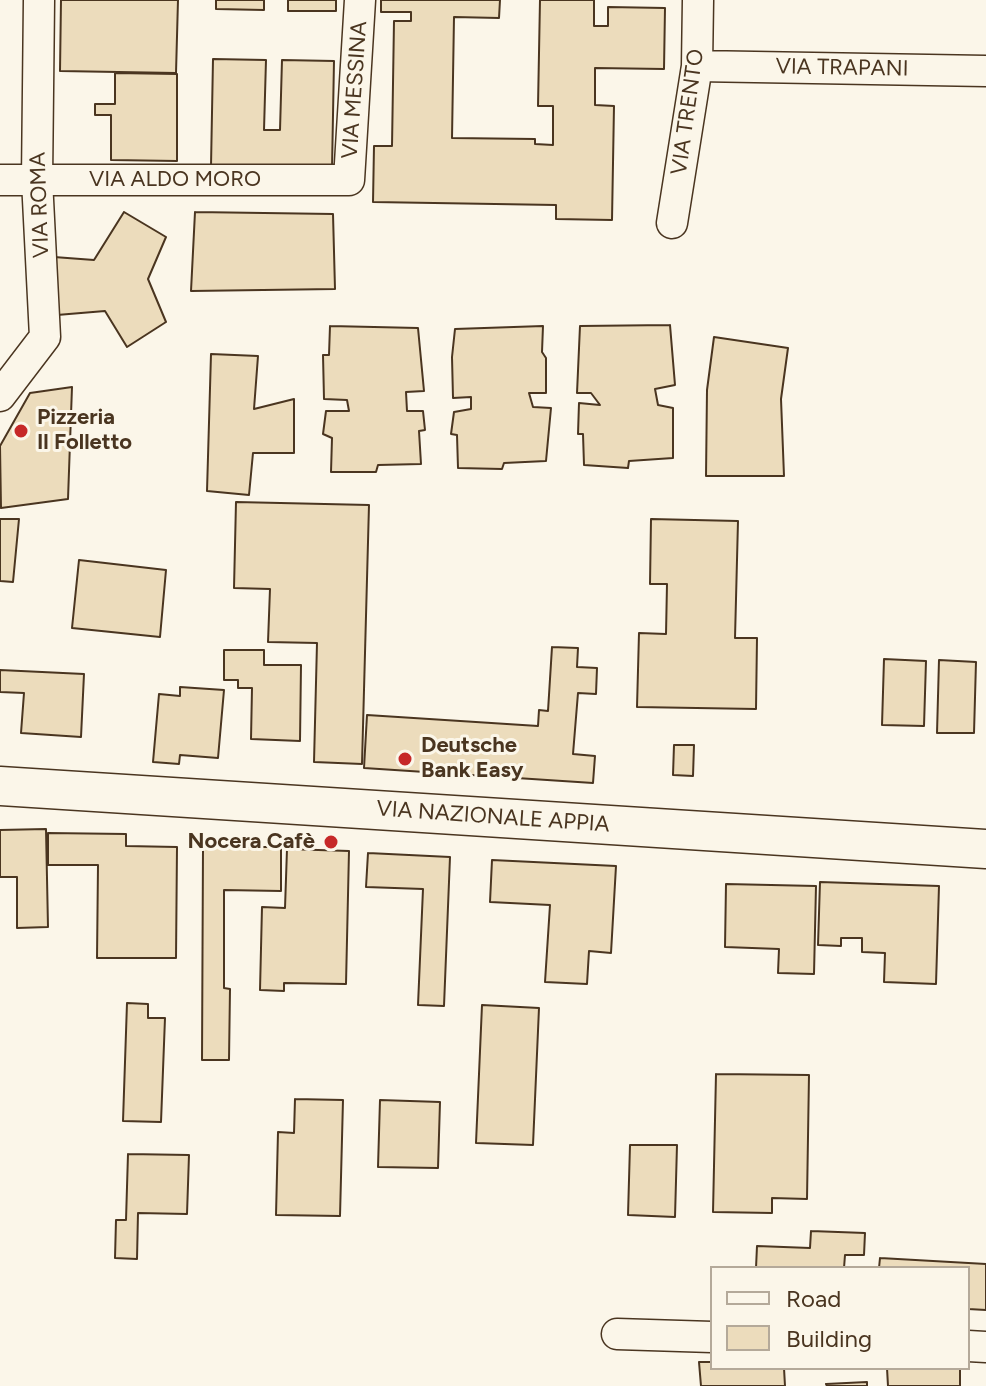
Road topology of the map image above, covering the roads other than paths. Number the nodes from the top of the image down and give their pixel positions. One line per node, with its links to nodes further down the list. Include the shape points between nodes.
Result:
1 (39, 0): 7 (street, VIA ROMA)
2 (360, 0): 8 (street, VIA MESSINA)
3 (698, 0): 4 (street, VIA TRENTO)
4 (697, 66): 5 (street, VIA TRAPANI); 9 (street, VIA TRENTO)
5 (986, 71)
6 (0, 180): 7 (street, VIA ALDO MORO)
7 (37, 180): 8 (street, VIA ALDO MORO); 10 (street, VIA ROMA, via 45,337)
8 (349, 180)
9 (672, 223)
10 (0, 396)
11 (0, 786): 12 (main road, VIA NAZIONALE APPIA)
12 (986, 849)
13 (617, 1334): 14 (street)
14 (710, 1337)

